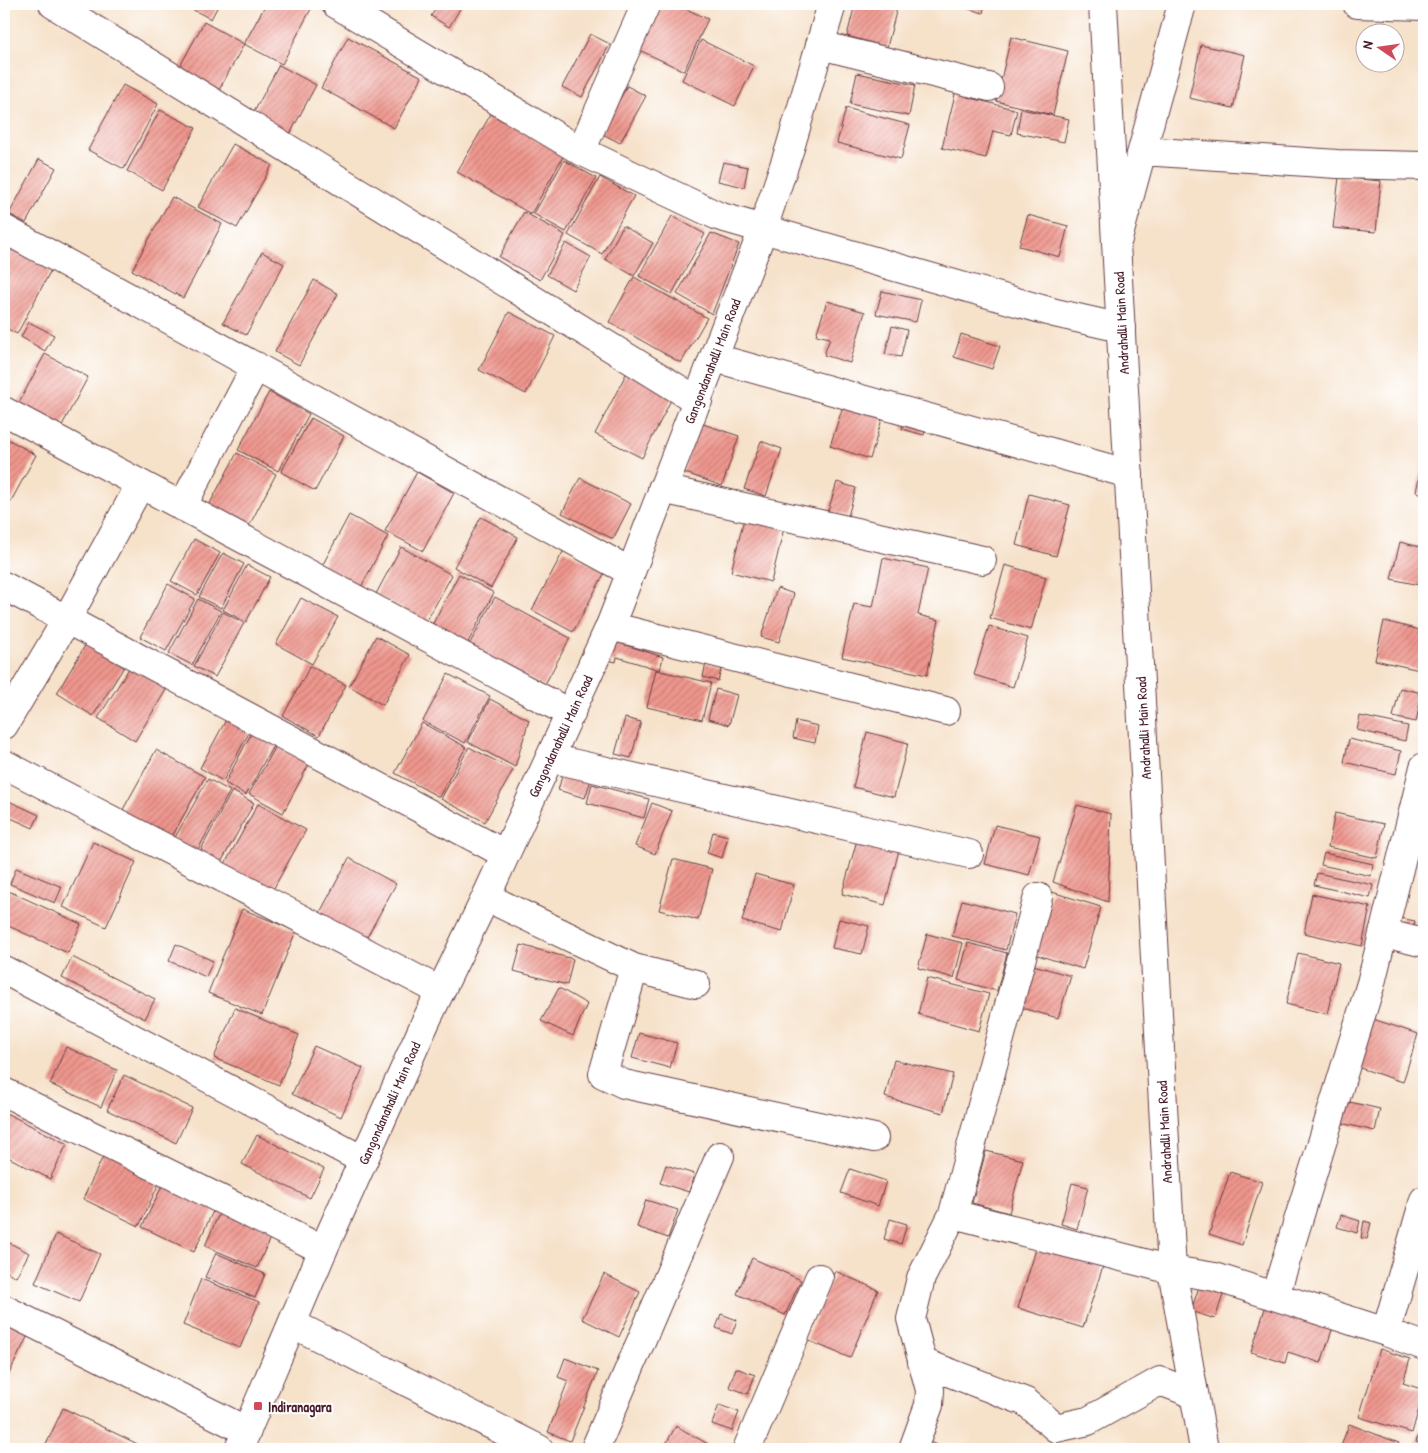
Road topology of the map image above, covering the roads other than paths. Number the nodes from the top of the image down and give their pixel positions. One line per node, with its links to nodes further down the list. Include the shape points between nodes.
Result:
1 (53, 4): 20 (street)
2 (336, 4): 11 (street)
3 (646, 4): 11 (street)
4 (832, 4): 9 (street, Gangondanahalli Main Road)
5 (1103, 4): 16 (street, Andrahalli Main Road)
6 (1182, 4): 12 (street)
7 (1357, 4): 8 (street)
8 (1424, 6)
9 (820, 45): 10 (street); 15 (street, Gangondanahalli Main Road)
10 (989, 87)
11 (581, 151): 15 (street, via 718,216)
12 (1142, 151): 13 (street, via 1337,164); 16 (street)
13 (1424, 166)
14 (4, 229): 19 (street)
15 (762, 229): 17 (street, via 1055,313); 18 (street, Gangondanahalli Main Road)
16 (1116, 245): 17 (street, Andrahalli Main Road)
17 (1121, 328): 22 (street, Andrahalli Main Road)
18 (715, 358): 20 (street, Gangondanahalli Main Road); 22 (street)
19 (256, 366): 25 (street); 27 (street)
20 (698, 401): 24 (street, Gangondanahalli Main Road)
21 (4, 411): 23 (street)
22 (1129, 474): 54 (street, Andrahalli Main Road)
23 (140, 485): 25 (street); 29 (street)
24 (662, 489): 26 (street); 27 (street, Gangondanahalli Main Road)
25 (182, 508): 32 (street)
26 (982, 560)
27 (630, 572): 30 (street, Gangondanahalli Main Road)
28 (4, 586): 29 (street)
29 (67, 619): 33 (street); 37 (street)
30 (610, 626): 31 (street); 32 (street, Gangondanahalli Main Road)
31 (946, 711)
32 (571, 714): 34 (street, Gangondanahalli Main Road)
33 (4, 724)
34 (550, 758): 37 (street, Gangondanahalli Main Road); 38 (street)
35 (4, 764): 46 (street)
36 (1424, 768): 41 (street)
37 (505, 854): 40 (street, Gangondanahalli Main Road)
38 (969, 854)
39 (1038, 897): 52 (street)
40 (486, 898): 43 (street); 46 (street, Gangondanahalli Main Road)
41 (1383, 933): 42 (street); 56 (street)
42 (1424, 943)
43 (634, 968): 45 (street); 48 (street, via 603,1074 624,1084)
44 (4, 970): 50 (street)
45 (696, 984)
46 (440, 991): 50 (street, Gangondanahalli Main Road)
47 (4, 1092): 53 (street)
48 (874, 1138)
49 (720, 1156): 67 (street)
50 (363, 1160): 53 (street, Gangondanahalli Main Road)
51 (1424, 1200): 59 (street)
52 (953, 1214): 54 (street); 61 (street, via 921,1278 911,1319)
53 (323, 1250): 58 (street, Gangondanahalli Main Road)
54 (1172, 1270): 56 (street, via 1214,1277); 62 (street, Andrahalli Main Road)
55 (819, 1278): 68 (street)
56 (1275, 1296): 59 (street)
57 (4, 1309): 64 (street)
58 (293, 1324): 64 (street, Gangondanahalli Main Road); 66 (street)
59 (1386, 1332): 60 (street)
60 (1424, 1346)
61 (922, 1362): 63 (street, via 1026,1402); 69 (street, via 930,1390)
62 (1194, 1394): 63 (street, via 1160,1381); 65 (street, Andrahalli Main Road)
63 (1059, 1439)
64 (243, 1440)
65 (1206, 1448)
66 (539, 1449)
67 (595, 1449)
68 (747, 1449)
69 (913, 1449)

